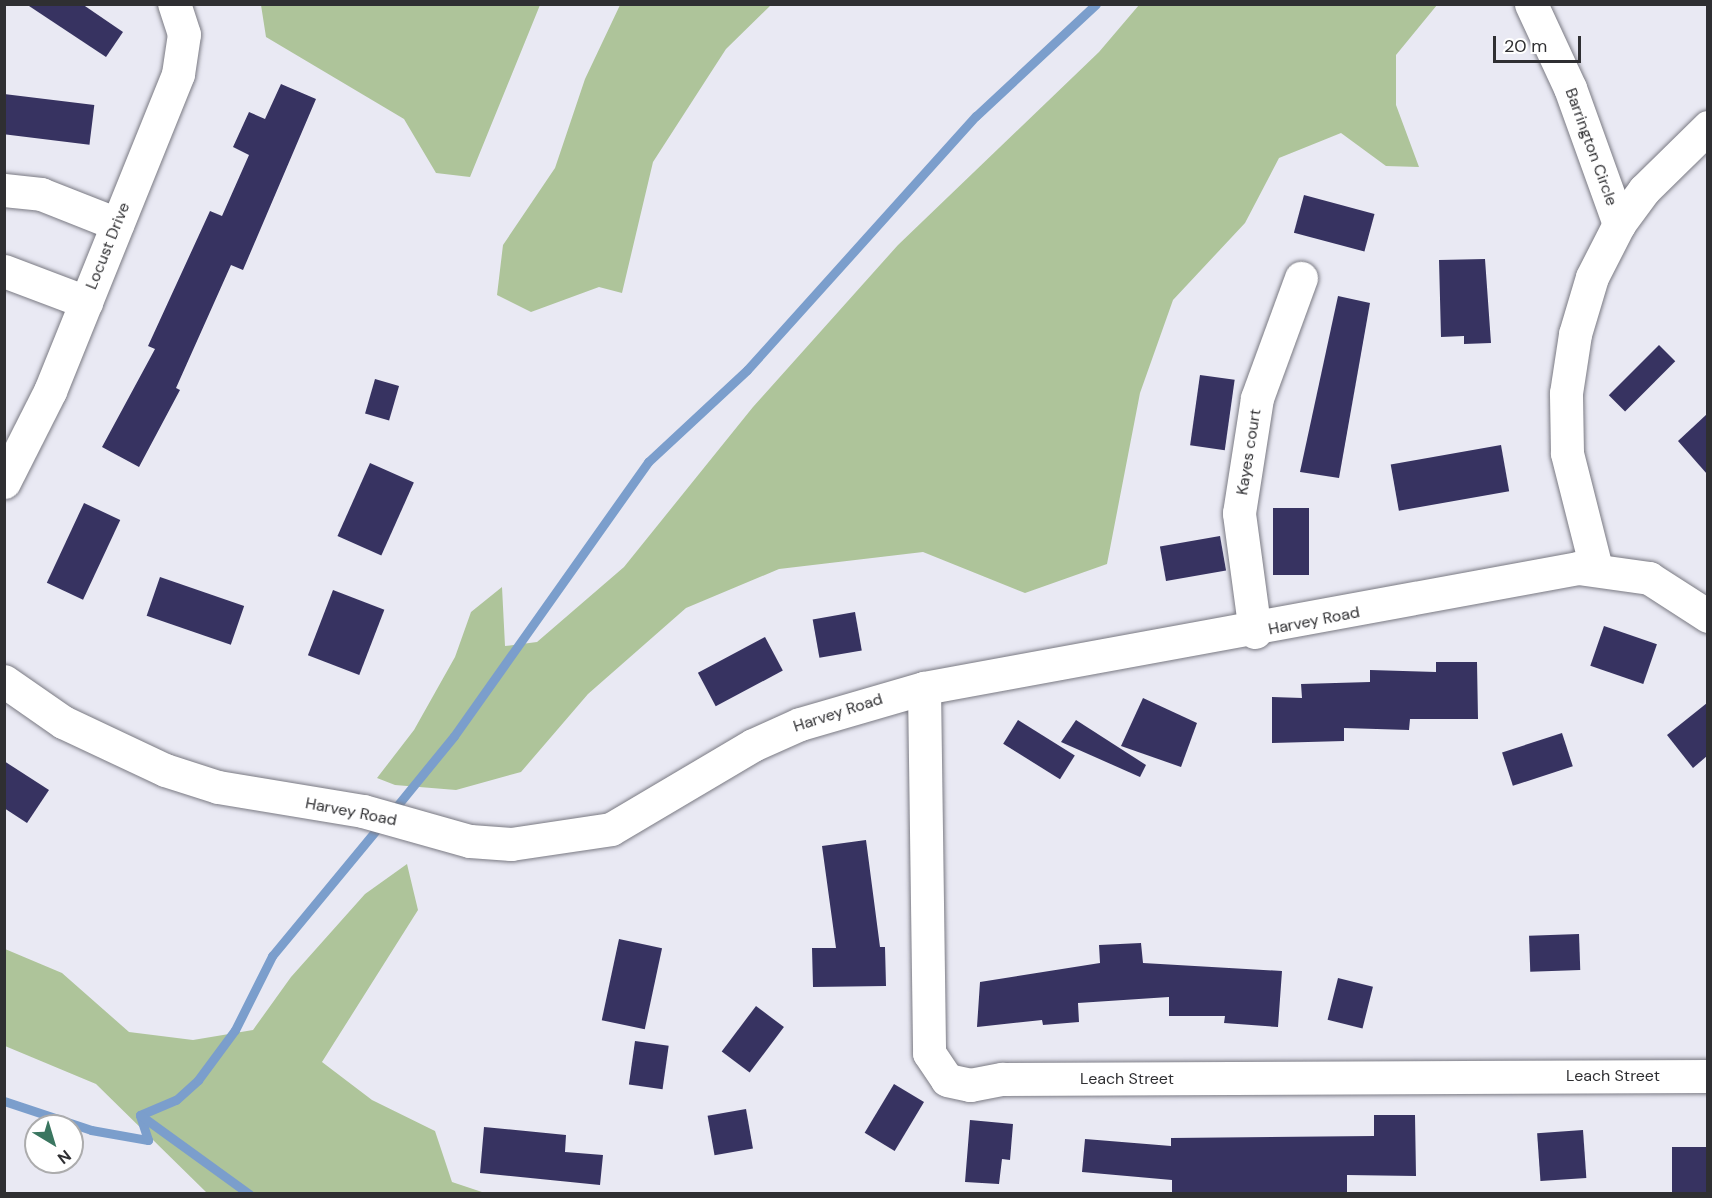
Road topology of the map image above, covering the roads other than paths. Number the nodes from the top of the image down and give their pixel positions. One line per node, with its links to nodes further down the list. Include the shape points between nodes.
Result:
1 (174, 4): 5 (street, Locust Drive, via 184,34 183,54)
2 (1531, 4): 6 (street, Barrington Circle, via 1570,88)
3 (1707, 127): 6 (street, Barrington Circle, via 1644,190)
4 (4, 190): 5 (street, via 41,194)
5 (117, 224): 9 (street, Locust Drive)
6 (1619, 224): 11 (street, Barrington Circle, via 1592,277 1575,334 1566,393 1567,453)
7 (4, 271): 9 (street)
8 (1301, 278): 13 (street, Kayes court, via 1257,398 1239,513)
9 (86, 302): 10 (street, Locust Drive)
10 (4, 482)
11 (1596, 568): 12 (street, Harvey Road, via 1649,578); 13 (street, Harvey Road)
12 (1707, 614)
13 (1255, 632): 15 (street, Harvey Road)
14 (4, 681): 15 (street, Harvey Road, via 63,722 165,770 229,789 363,811 431,830 511,844 591,835 648,812 708,771 800,724)
15 (924, 688): 16 (street, Leach Street, via 928,1053 948,1080 969,1085 1002,1079)
16 (1707, 1076)

